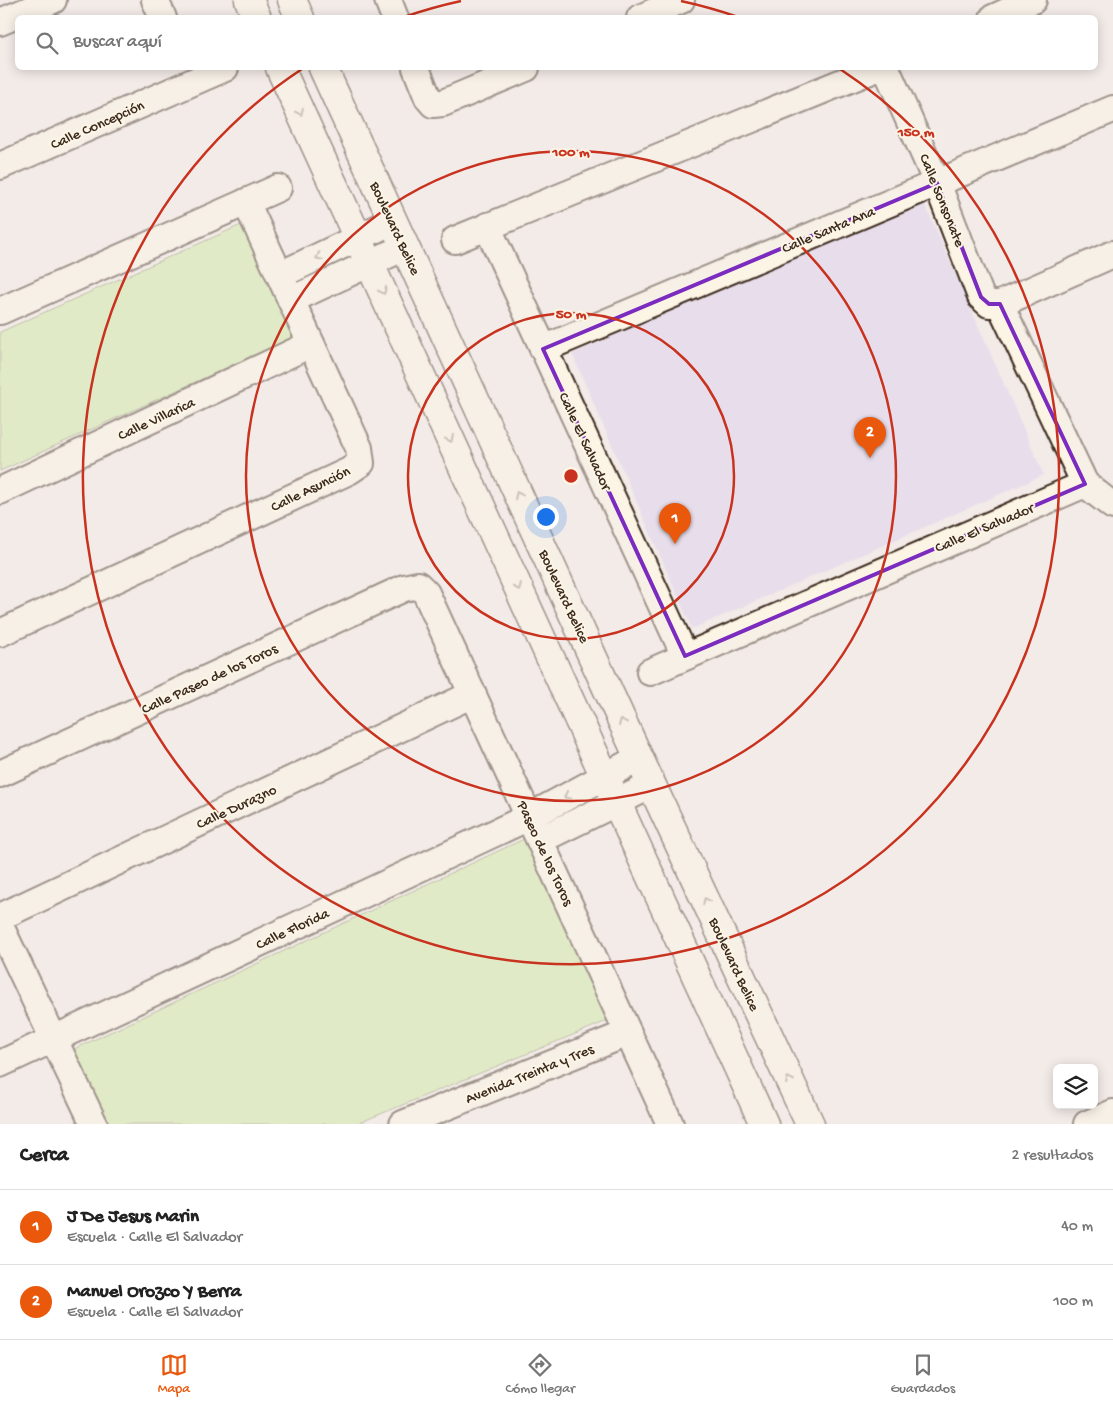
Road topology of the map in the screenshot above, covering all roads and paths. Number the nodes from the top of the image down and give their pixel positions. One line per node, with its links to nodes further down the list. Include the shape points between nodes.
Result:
1 (53, 0): 8 (street)
2 (155, 0): 9 (street)
3 (249, 0): 10 (street)
4 (292, 0): 11 (street)
5 (388, 0): 12 (street)
6 (681, 0): 13 (street)
7 (1033, 0): 14 (street)
8 (17, 15)
9 (162, 15)
10 (256, 15)
11 (299, 15)
12 (395, 15)
13 (647, 15)
14 (1000, 15)
15 (15, 16): 16 (street)
16 (0, 22)
17 (216, 70): 24 (street, Calle Concepción)
18 (281, 70): 34 (street, one-way to 34)
19 (324, 70): 30 (street, Boulevard Belice)
20 (417, 70): 21 (street, via 433,104 443,103)
21 (521, 70)
22 (872, 70): 31 (street)
23 (887, 70): 27 (street, Calle Sonsonate)
24 (190, 75): 26 (street, Calle Concepción)
25 (1113, 109): 27 (street, Calle Santa Ana)
26 (0, 166)
27 (937, 183): 38 (street, Calle Sonsonate, via 981,297); 41 (street, Calle Santa Ana)
28 (278, 188): 29 (street)
29 (246, 202): 36 (street, Calle Asunción); 39 (street)
30 (393, 221): 33 (street, Boulevard Belice); 34 (street)
31 (487, 226): 32 (street); 41 (street, Calle El Salvador)
32 (455, 240)
33 (405, 247): 34 (street); 50 (street, Boulevard Belice, one-way to 33)
34 (364, 251): 36 (street, one-way to 36); 37 (street); 52 (street, one-way to 52)
35 (1113, 254): 38 (street)
36 (280, 276): 37 (street, Calle Asunción)
37 (291, 300): 40 (street, Calle Asunción)
38 (994, 304): 42 (street, Calle Sonsonate)
39 (0, 311)
40 (312, 344): 43 (street, Calle Villarica); 46 (street, Calle Asunción, via 359,448 361,463)
41 (543, 349): 47 (street, Calle El Salvador)
42 (1085, 484): 44 (street); 47 (street, Calle El Salvador)
43 (0, 491)
44 (1113, 506)
45 (418, 585): 49 (street, Paseo de los Toros, via 426,593); 51 (street, Calle Paseo de los Toros, via 404,588)
46 (0, 633)
47 (685, 656): 48 (street, Calle El Salvador)
48 (650, 672)
49 (472, 694): 55 (street, Paseo de los Toros); 56 (street, Calle Durazno)
50 (639, 758): 52 (street); 53 (street, Boulevard Belice)
51 (0, 774)
52 (605, 775): 54 (street); 55 (street, one-way to 55)
53 (652, 785): 54 (street); 66 (street, Boulevard Belice, one-way to 53)
54 (616, 801): 55 (street); 65 (street)
55 (534, 829): 58 (street, Paseo de los Toros); 59 (street, Calle Florida)
56 (0, 917)
57 (0, 926): 59 (street)
58 (628, 1033): 63 (street, Avenida Treinta y Tres); 64 (street, Paseo de los Toros)
59 (54, 1039): 60 (street, Calle Florida); 62 (street)
60 (0, 1064)
61 (1113, 1114): 67 (street)
62 (94, 1124)
63 (403, 1124)
64 (670, 1124)
65 (764, 1124)
66 (810, 1124)
67 (1087, 1124)

